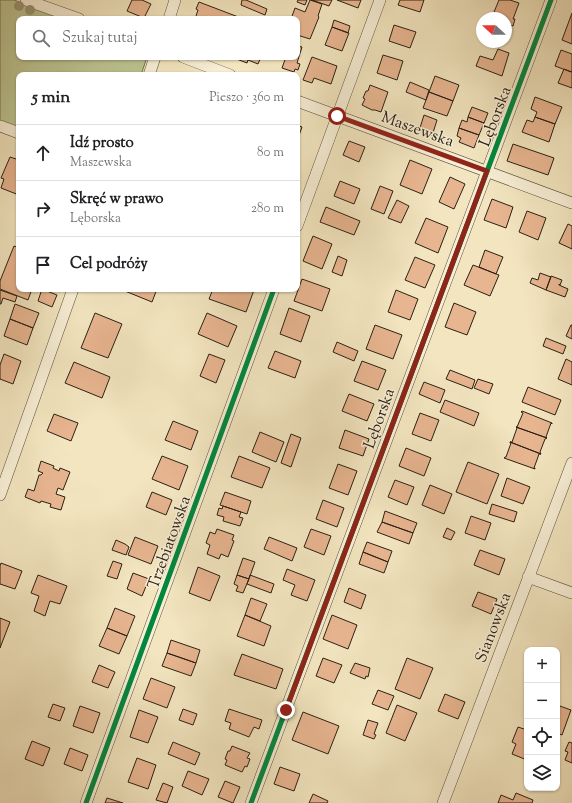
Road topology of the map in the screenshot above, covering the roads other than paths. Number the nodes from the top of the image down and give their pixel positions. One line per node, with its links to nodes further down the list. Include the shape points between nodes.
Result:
1 (26, 0): 5 (street)
2 (176, 0): 6 (street)
3 (380, 0): 12 (street)
4 (551, 0): 15 (street, Lęborska)
5 (71, 16)
6 (170, 16)
7 (154, 60): 9 (street)
8 (191, 60): 10 (street)
9 (150, 72)
10 (222, 72)
11 (300, 102): 12 (street, Maszewska)
12 (337, 116): 15 (street, Maszewska); 17 (street)
13 (0, 126): 14 (street)
14 (16, 132)
15 (487, 171): 16 (street, Maszewska); 25 (street, Lęborska)
16 (572, 203)
17 (300, 218)
18 (72, 292): 21 (street)
19 (273, 292): 24 (street, Trzebiatowska)
20 (572, 463): 22 (street, Sianowska)
21 (0, 495)
22 (528, 578): 23 (street); 26 (street, Sianowska)
23 (572, 593)
24 (86, 803)
25 (251, 803)
26 (443, 803)

